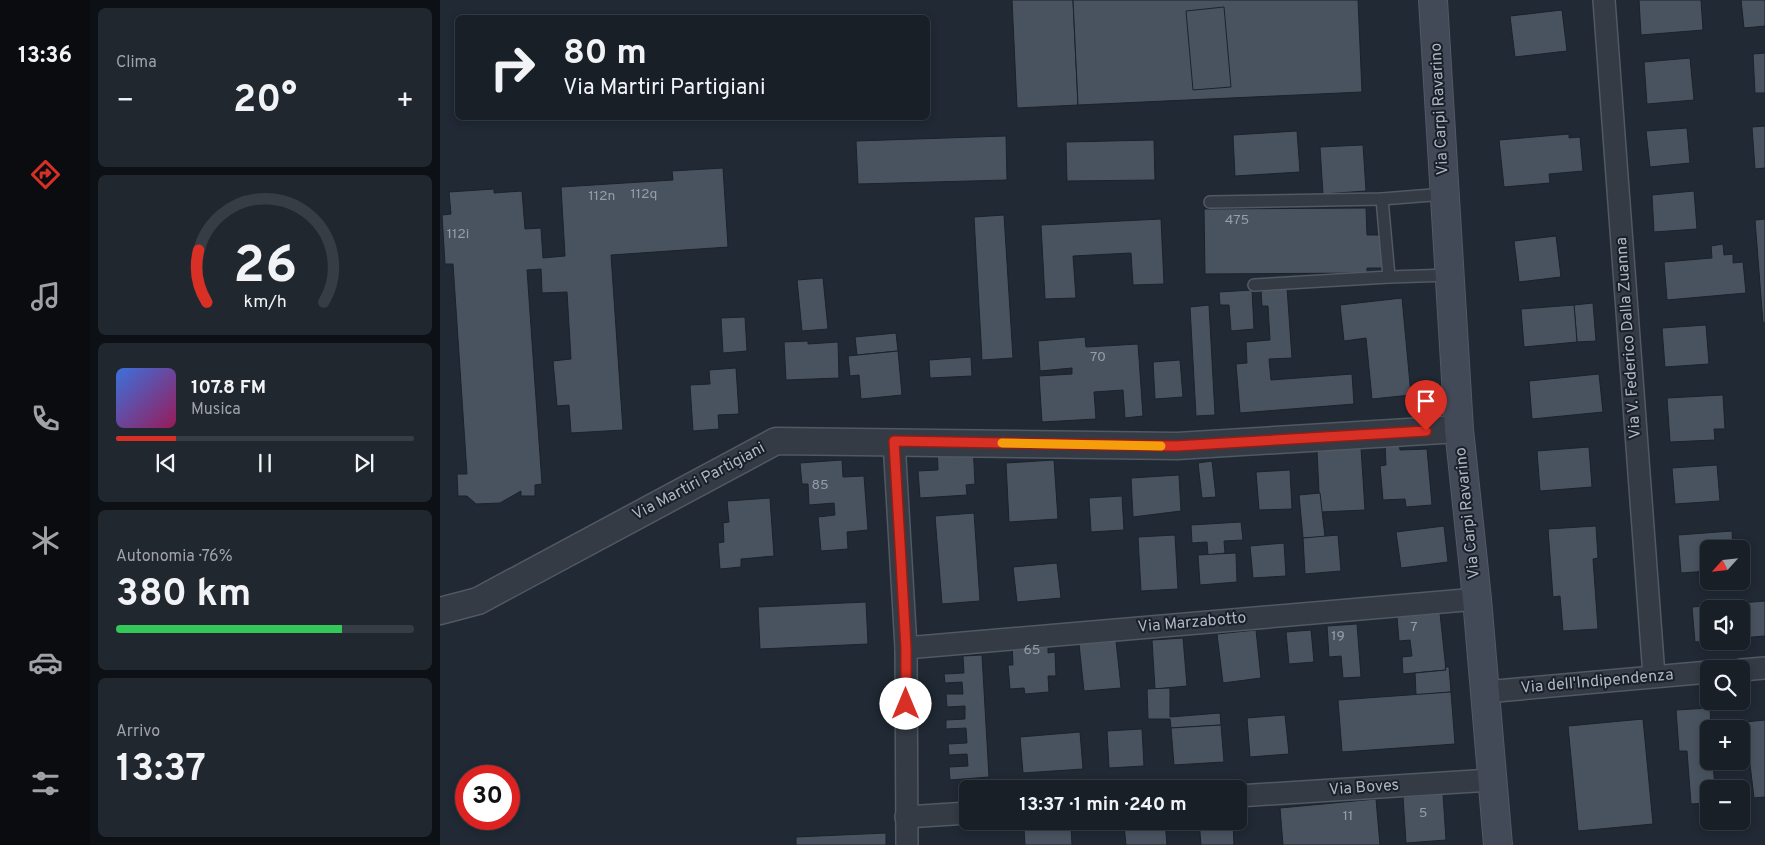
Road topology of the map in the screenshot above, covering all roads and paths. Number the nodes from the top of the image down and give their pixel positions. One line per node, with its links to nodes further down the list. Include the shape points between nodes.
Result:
1 (1433, 0): 3 (main road, Via Carpi Ravarino)
2 (1604, 0): 17 (street, Via V. Federico Dalla Zuanna)
3 (1445, 194): 4 (lane); 6 (main road, Via Carpi Ravarino)
4 (1382, 198): 5 (lane); 7 (lane)
5 (1210, 202)
6 (1451, 275): 7 (lane); 9 (main road, Via Carpi Ravarino)
7 (1389, 277): 8 (lane)
8 (1254, 285)
9 (1459, 429): 10 (street, Via Martiri Partigiani, via 1176,446); 11 (main road, Via Carpi Ravarino)
10 (894, 441): 12 (street, Via Martiri Partigiani, via 776,441 478,601); 13 (street)
11 (1477, 599): 13 (street, Via Marzabotto); 18 (main road, Via Carpi Ravarino)
12 (440, 611)
13 (906, 648): 22 (street)
14 (1765, 668): 15 (street)
15 (1750, 669)
16 (1700, 673): 17 (street, Via dell'Indipendenza)
17 (1654, 676): 18 (street, Via dell'Indipendenza)
18 (1485, 692): 19 (main road, Via Carpi Ravarino)
19 (1491, 780): 20 (street, Via Boves); 24 (main road, Via Carpi Ravarino)
20 (1247, 795)
21 (959, 814): 22 (street)
22 (906, 817): 23 (street)
23 (907, 845)
24 (1498, 845)

